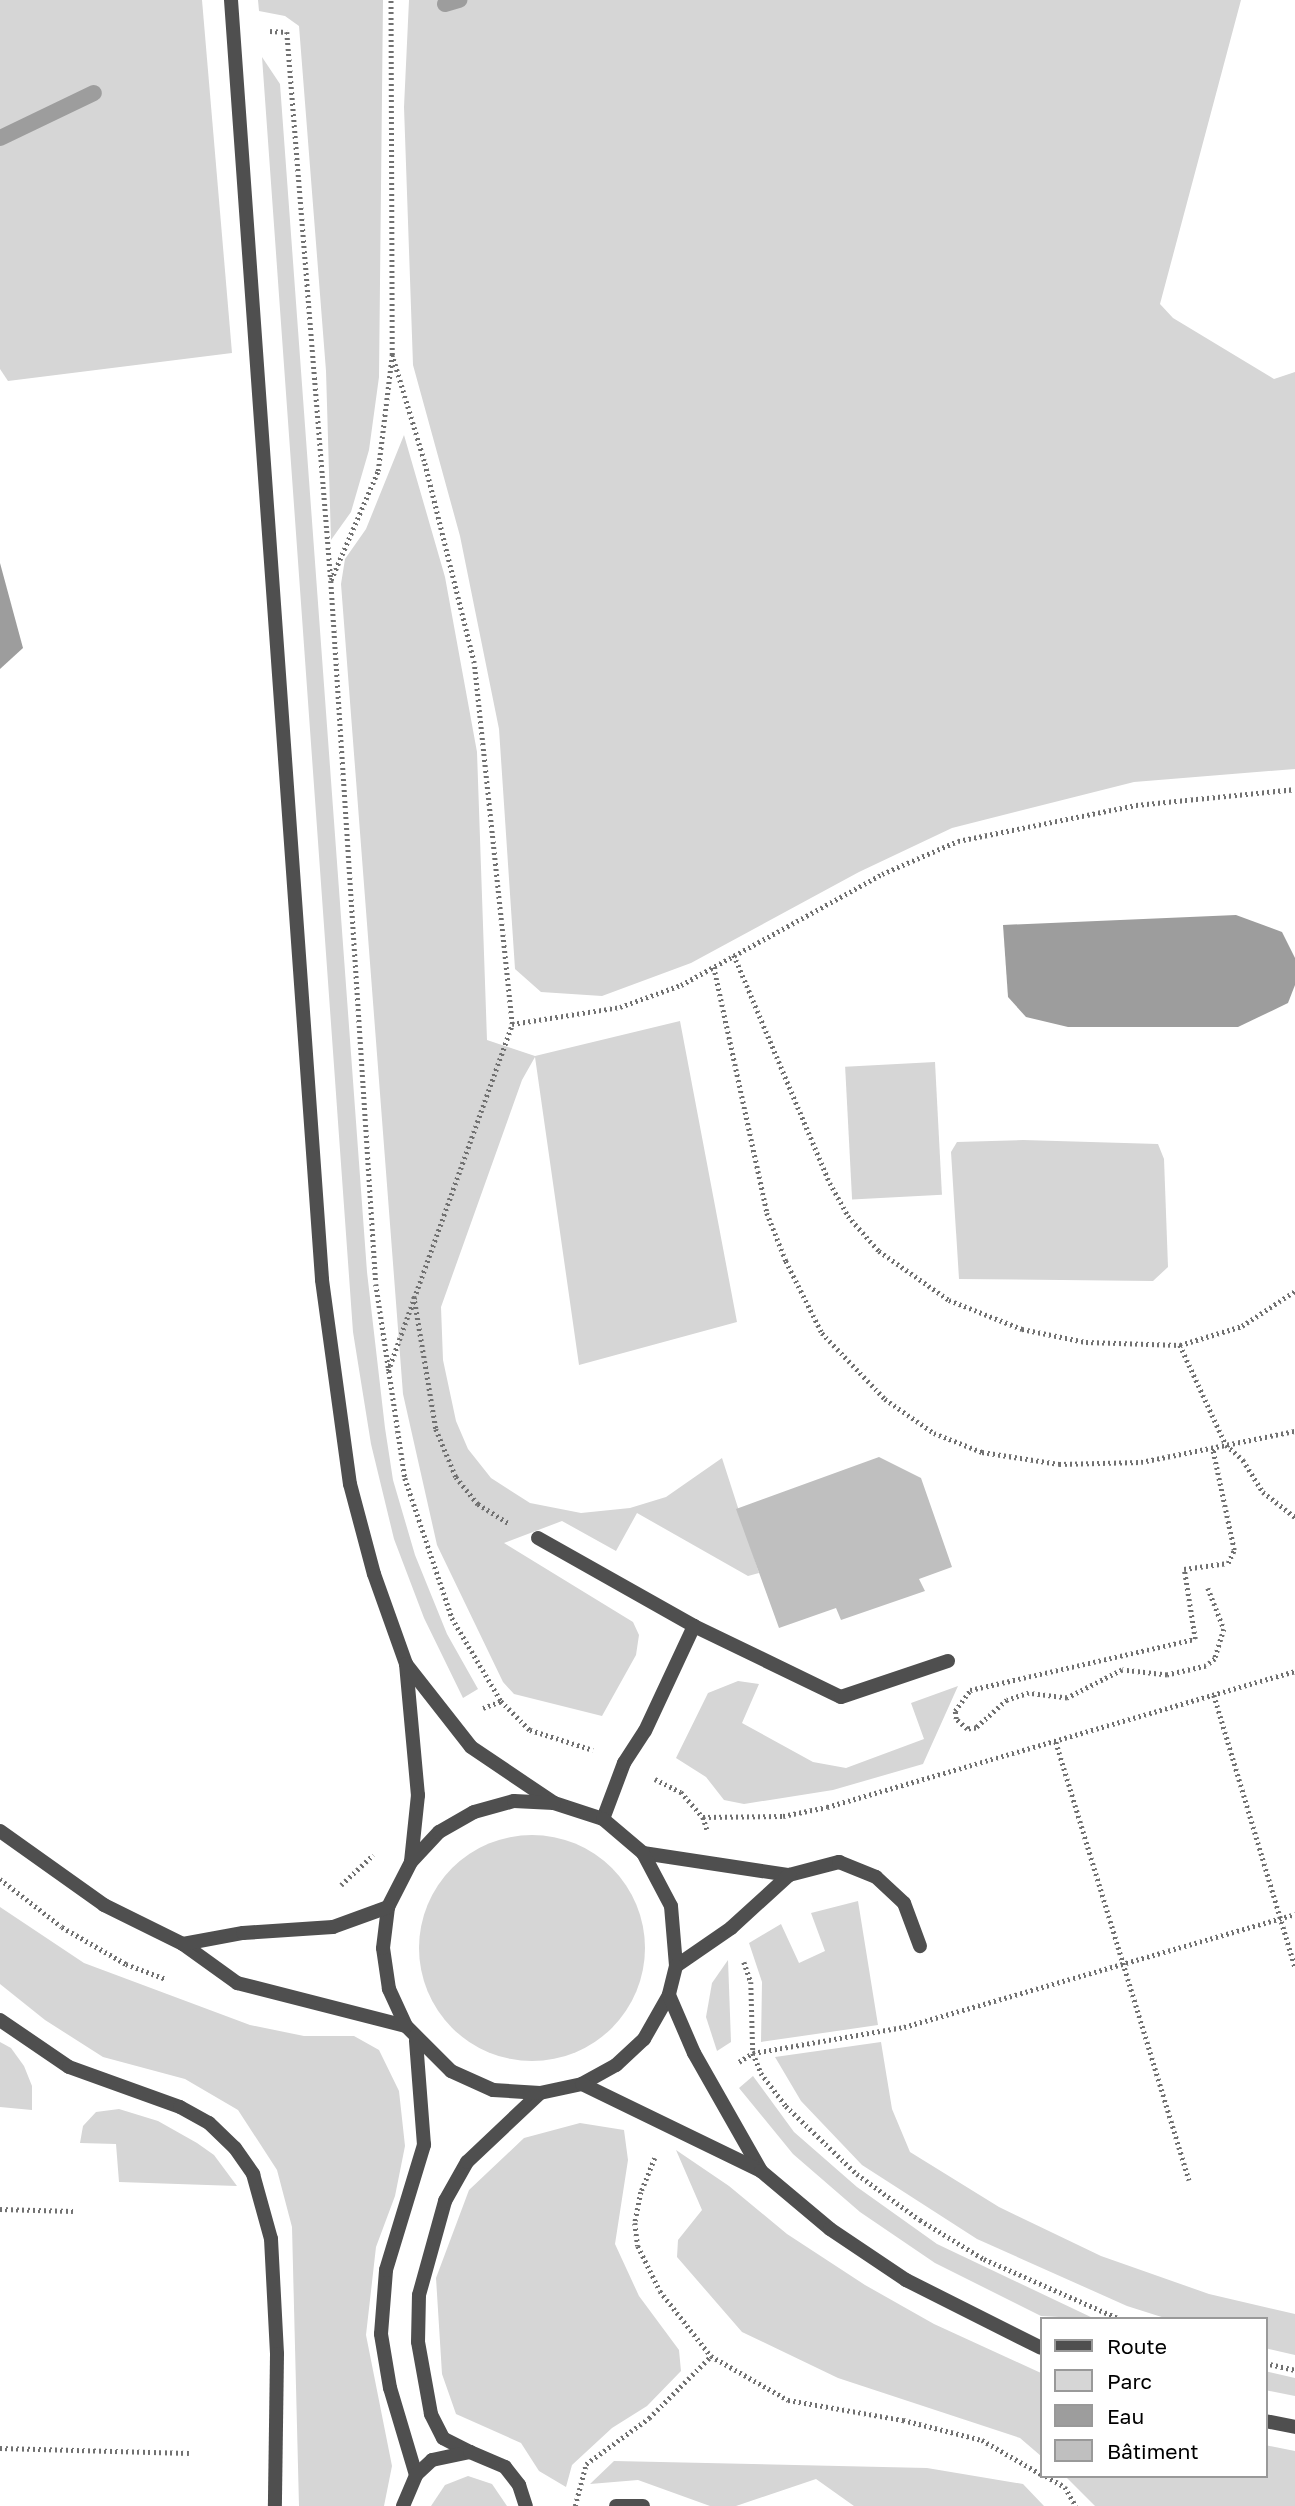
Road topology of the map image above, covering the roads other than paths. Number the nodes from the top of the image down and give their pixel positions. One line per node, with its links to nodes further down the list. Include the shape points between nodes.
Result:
1 (231, 0): 5 (street, via 322,1280 350,1484 374,1574)
2 (538, 1538): 3 (street)
3 (694, 1626): 4 (street, via 841,1698); 7 (street, via 645,1731 624,1763)
4 (948, 1661)
5 (406, 1664): 6 (street, via 471,1747); 10 (street, via 418,1795)
6 (554, 1803): 7 (street); 10 (street, via 514,1801 474,1812 439,1832)
7 (603, 1819): 9 (street)
8 (0, 1831): 13 (street, via 104,1905)
9 (643, 1853): 11 (street); 15 (street, via 671,1906)
10 (411, 1862): 12 (street)
11 (789, 1875): 14 (street, via 839,1862 877,1877 904,1903); 15 (street, via 731,1928)
12 (388, 1907): 13 (street, via 334,1927 243,1933); 18 (street, via 383,1948 387,1975)
13 (183, 1944): 18 (street, via 237,1983)
14 (919, 1946)
15 (676, 1966): 16 (street)
16 (669, 1995): 20 (street, via 644,2039 616,2065); 22 (street, via 710,2082)
17 (0, 2020): 28 (street, via 69,2067 180,2107 209,2123 253,2174 271,2239 277,2354)
18 (406, 2026): 19 (street)
19 (416, 2040): 21 (street, via 450,2071 493,2090); 27 (street, via 424,2145 386,2270 381,2334 390,2388)
20 (582, 2084): 21 (street); 22 (street)
21 (540, 2094): 26 (street, via 467,2162 445,2201 419,2295 418,2342 431,2414 443,2438)
22 (761, 2171): 23 (street, via 830,2229 906,2280)
23 (1040, 2347)
24 (1267, 2421): 25 (street)
25 (1295, 2427)
26 (470, 2452): 27 (street, via 432,2460); 30 (street, via 505,2467)
27 (415, 2475): 29 (street)
28 (275, 2506)
29 (403, 2506)
30 (529, 2506)
31 (617, 2506): 32 (street)
32 (643, 2506)

